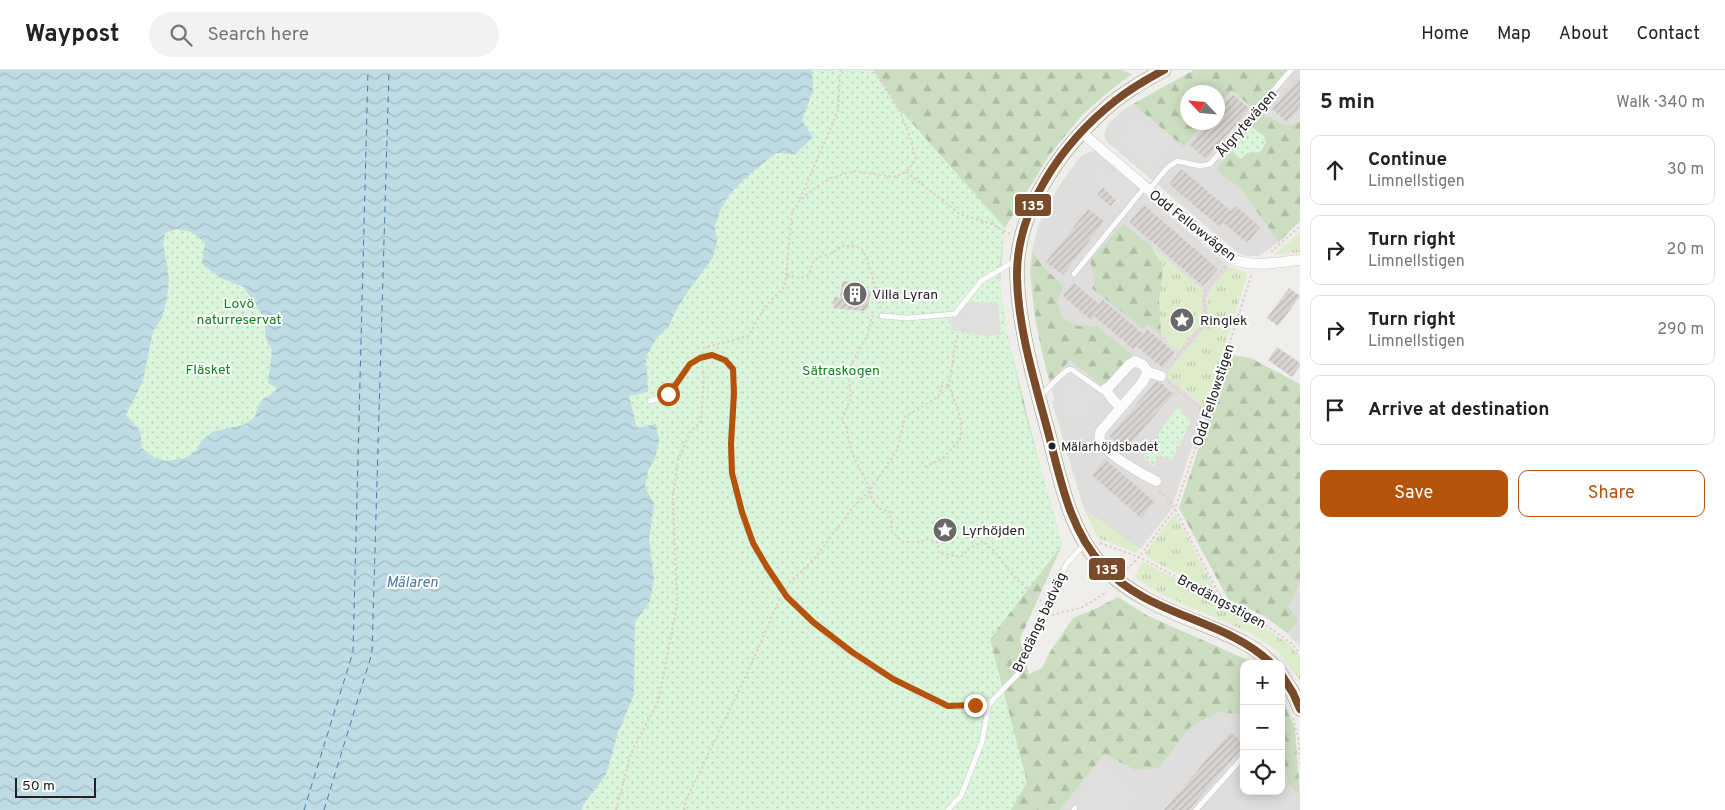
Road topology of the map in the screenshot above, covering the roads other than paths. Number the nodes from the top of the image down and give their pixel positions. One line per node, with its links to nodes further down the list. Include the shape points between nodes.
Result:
1 (1164, 70): 3 (street, via 1133,87)
2 (1291, 70): 4 (lane, Ålgrytevägen, via 1210,164 1200,166 1177,161)
3 (1081, 132): 4 (street, Odd Fellowvägen); 5 (street, via 1039,192 1020,240)
4 (1147, 189): 6 (street, Odd Fellowvägen, via 1232,259 1255,264); 7 (lane, Odd Fellowvägen)
5 (1017, 260): 8 (lane, via 981,281 955,314 907,318); 12 (street, via 1021,318)
6 (1300, 260)
7 (1074, 274)
8 (882, 316)
9 (1148, 372): 10 (street); 11 (street, via 1135,362); 14 (street)
10 (1161, 376)
11 (1105, 389): 12 (lane, via 1071,369 1066,370); 14 (street)
12 (1039, 398): 16 (street, via 1065,494)
13 (650, 401): 19 (lane, via 668,394 690,364 700,358 712,355 725,360 733,369 732,473 753,543 783,591 813,622 893,679 948,706)
14 (1121, 407): 15 (street, via 1100,432 1100,440 1126,466)
15 (1156, 481)
16 (1086, 544): 17 (street, via 1101,565 1128,589 1169,611 1243,642); 19 (lane, Bredängs badväg, via 1067,563 1040,617 1018,674)
17 (1267, 660)
18 (1285, 682): 20 (street)
19 (990, 704): 22 (lane, via 982,742 961,796)
20 (1297, 705)
21 (1240, 760): 23 (lane)
22 (948, 810)
23 (1196, 810)

